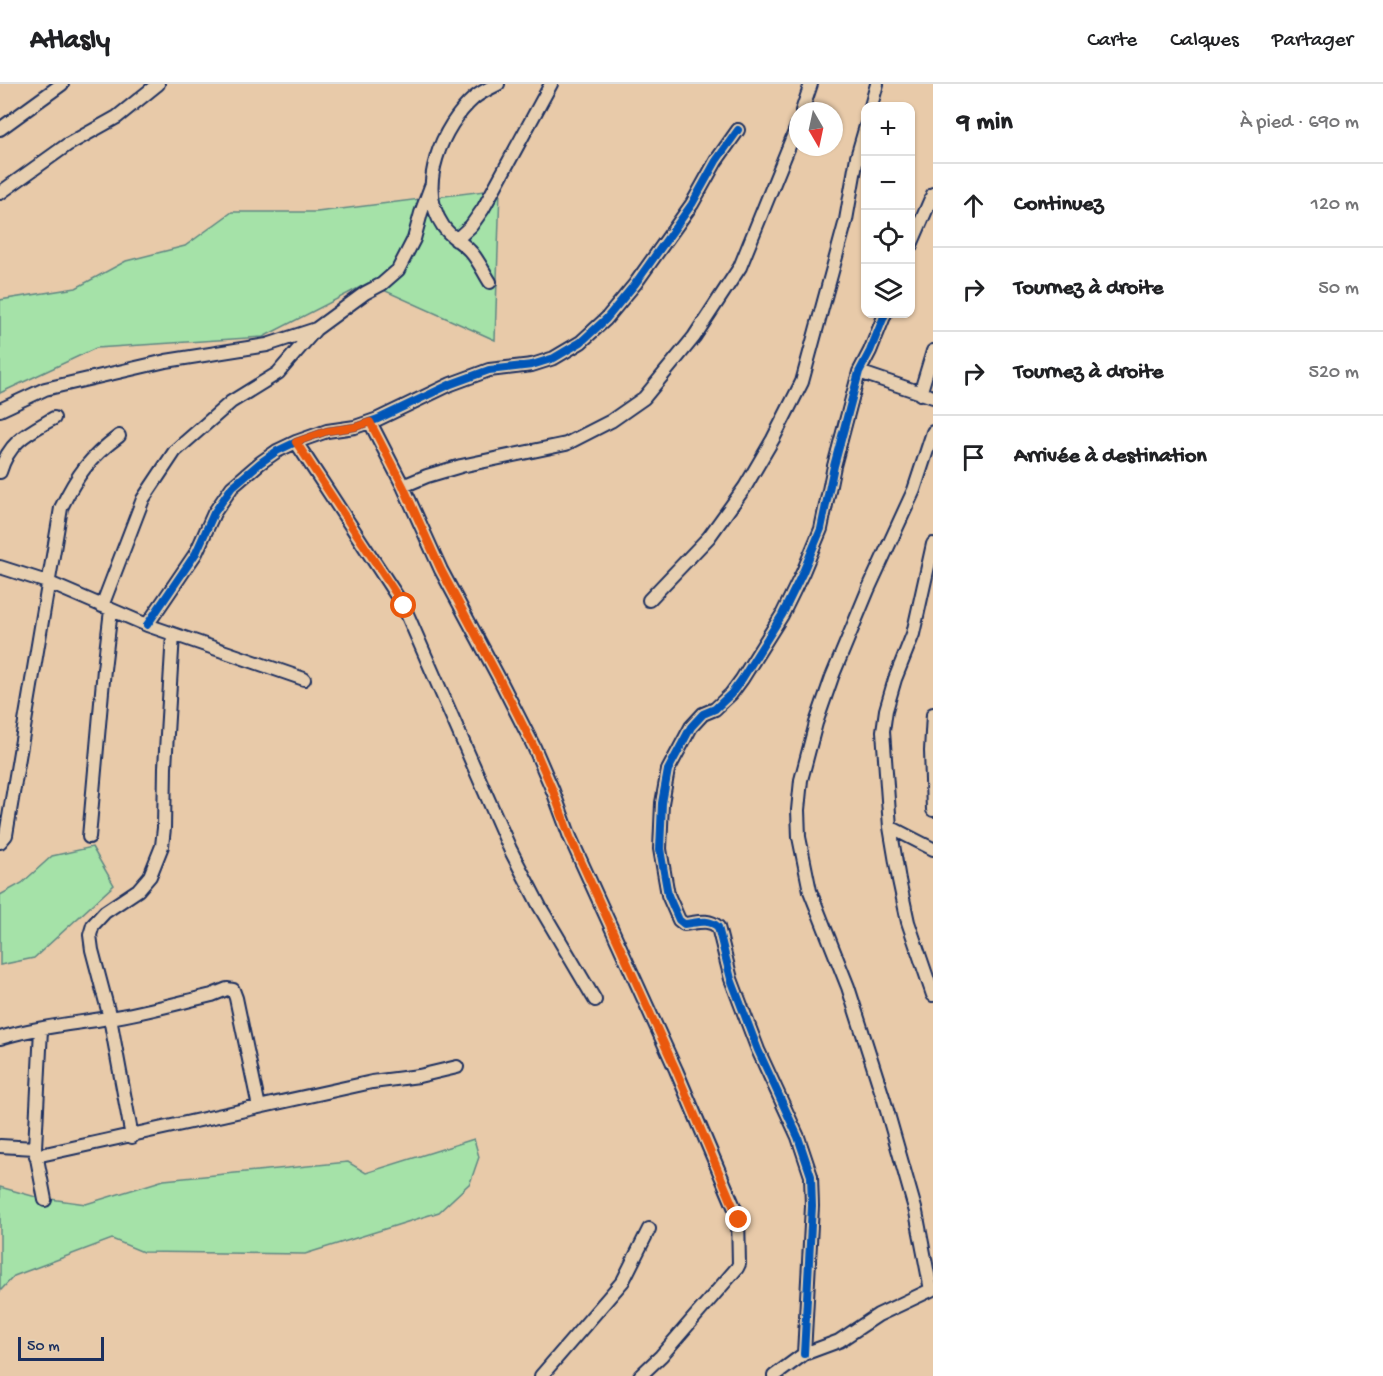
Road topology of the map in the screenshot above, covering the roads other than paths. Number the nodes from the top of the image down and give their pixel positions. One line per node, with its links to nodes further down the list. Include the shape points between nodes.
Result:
1 (62, 84): 9 (street)
2 (158, 84): 14 (street, via 117,117)
3 (498, 84): 13 (street, via 475,97 454,119 436,158)
4 (551, 84): 17 (street, via 483,209)
5 (810, 84): 7 (street)
6 (877, 84): 8 (street)
7 (805, 102)
8 (872, 102)
9 (0, 129)
10 (738, 130): 27 (street, via 635,284 581,342 554,358 489,370 451,384)
11 (861, 143): 36 (street, via 846,220 802,382 745,487 709,537)
12 (789, 146): 32 (street, via 740,267 694,337 644,398 611,421 566,444 461,466)
13 (431, 186): 17 (street, via 434,208); 20 (street, via 414,239 398,270)
14 (0, 193)
15 (931, 201): 16 (street)
16 (915, 236)
17 (456, 240): 18 (street, via 471,252)
18 (490, 282)
19 (883, 318): 22 (street)
20 (316, 329): 25 (street, via 267,345 166,361 45,388); 37 (street, via 278,373 231,402 175,451 143,499)
21 (933, 351): 23 (street)
22 (859, 372): 23 (street); 60 (street, via 814,549 782,615 736,687 690,727 668,770 662,803 660,849 668,895 684,924 703,921 718,927 731,979 811,1176)
23 (920, 394): 24 (street)
24 (933, 398)
25 (0, 410)
26 (54, 418): 31 (street, via 8,450)
27 (370, 422): 30 (street); 32 (street)
28 (933, 432): 59 (street, via 914,490 868,590 816,723 801,780 798,810 810,891 848,987 884,1100 914,1204)
29 (119, 436): 35 (street, via 99,450 74,482 61,508)
30 (296, 442): 38 (street, via 260,463 232,487 214,513 196,553); 48 (street, via 404,606 510,849)
31 (0, 472)
32 (403, 486): 62 (street, via 441,570 534,747 738,1216 737,1268)
33 (933, 544): 43 (street, via 913,634 886,710 883,732)
34 (0, 567): 35 (street)
35 (47, 582): 37 (street); 45 (street, via 6,835)
36 (649, 600)
37 (106, 608): 38 (street); 44 (street)
38 (147, 625): 39 (street)
39 (173, 634): 40 (street); 49 (street, via 162,846 150,876 138,890 105,912 90,935)
40 (304, 679)
41 (933, 714): 42 (street)
42 (933, 810)
43 (890, 827): 46 (street); 47 (street, via 908,922)
44 (89, 837)
45 (0, 842)
46 (933, 849)
47 (933, 995)
48 (595, 1000)
49 (110, 1018): 50 (street); 53 (street, via 232,990); 54 (street)
50 (41, 1029): 51 (street); 56 (street)
51 (0, 1038)
52 (457, 1067): 53 (street)
53 (259, 1107): 54 (street)
54 (132, 1137): 56 (street)
55 (0, 1146): 56 (street)
56 (35, 1152): 57 (street)
57 (45, 1200)
58 (650, 1229): 61 (street, via 623,1281)
59 (932, 1289): 60 (street, via 878,1315 839,1341)
60 (804, 1354): 63 (street)
61 (541, 1376)
62 (640, 1376)
63 (774, 1376)

